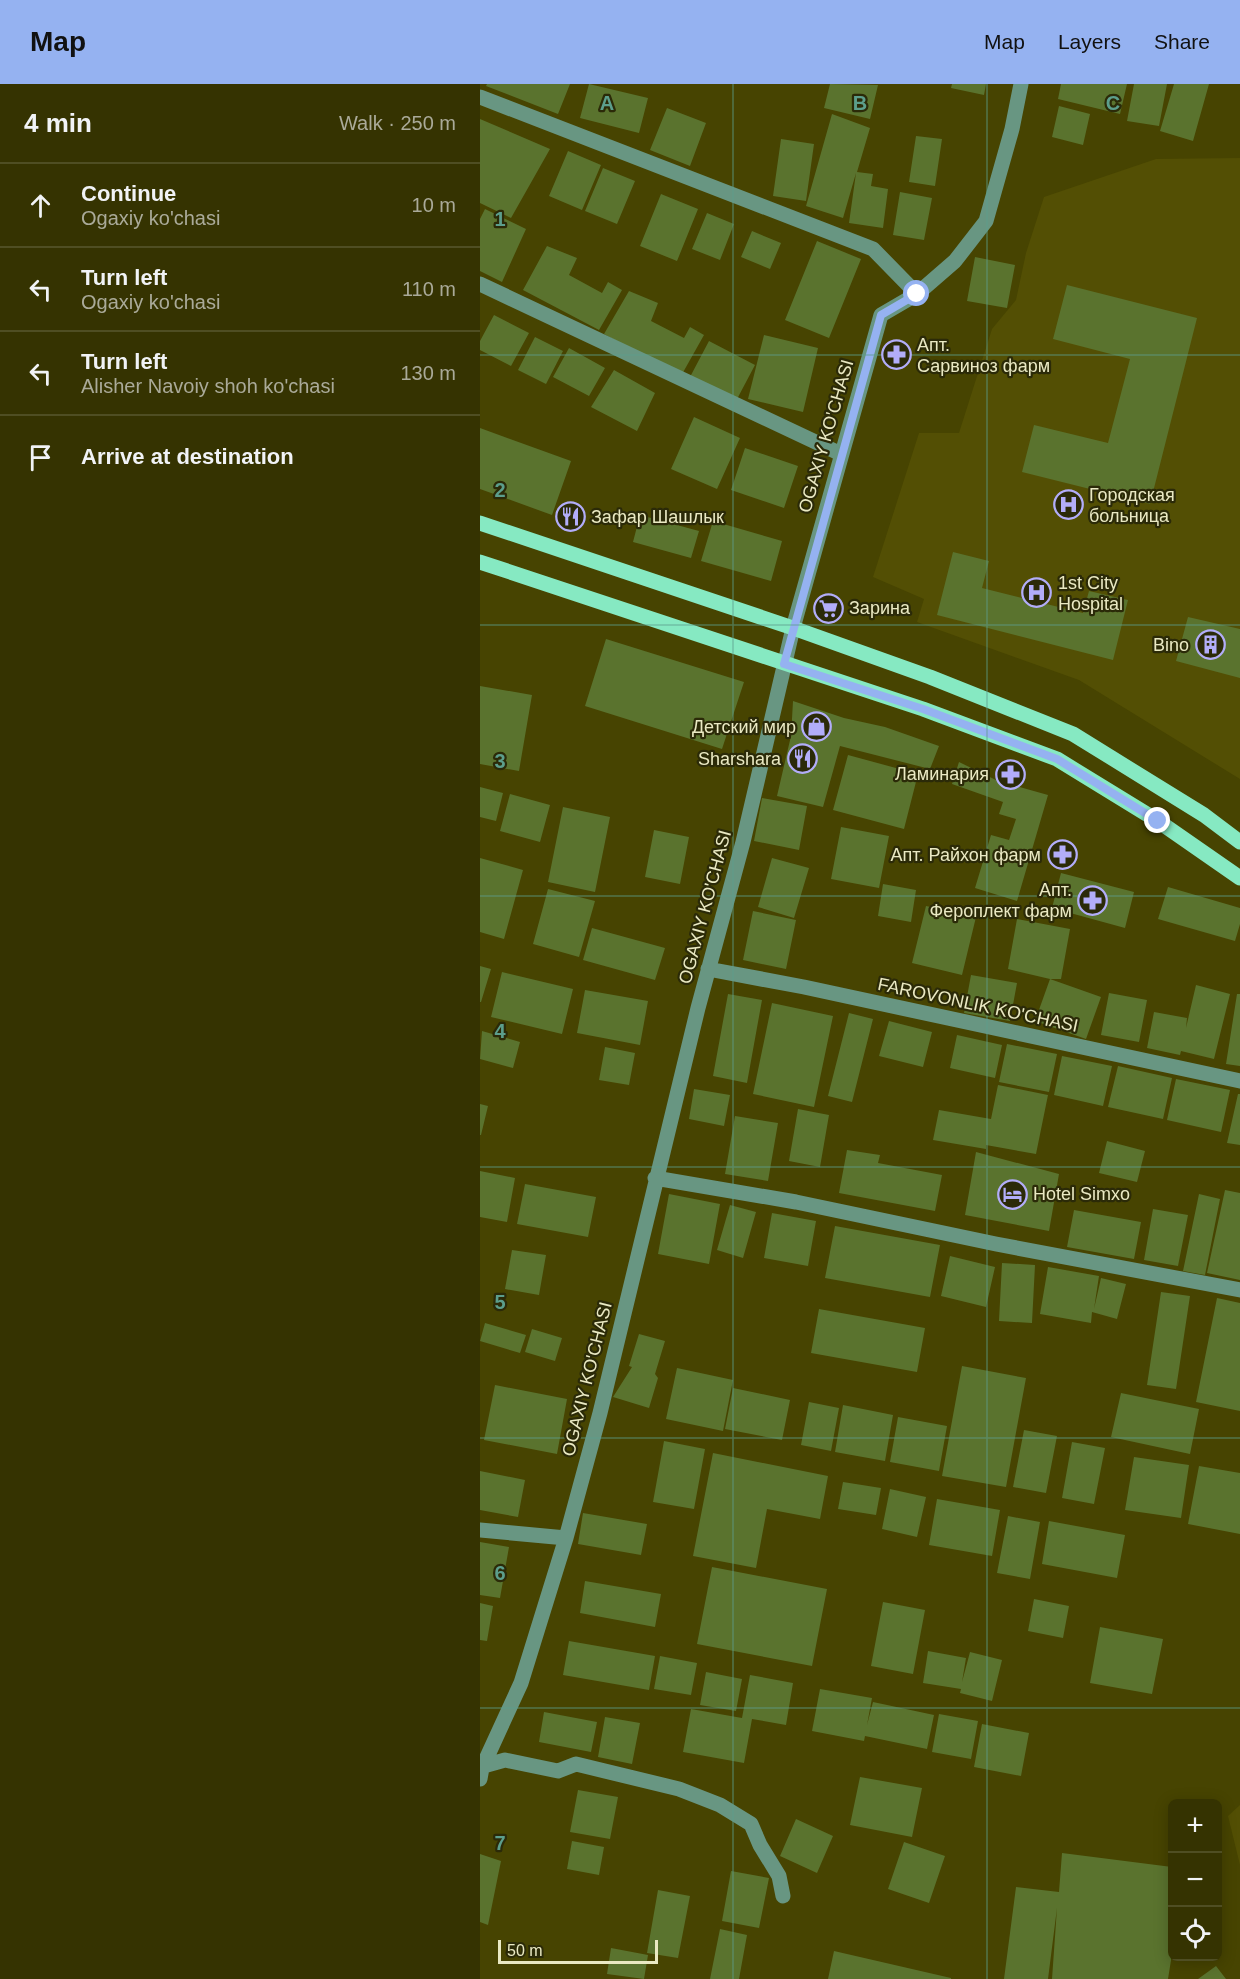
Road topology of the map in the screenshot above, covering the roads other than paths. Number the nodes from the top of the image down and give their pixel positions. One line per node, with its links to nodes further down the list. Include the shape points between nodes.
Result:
1 (1022, 84): 4 (street, OGAXIY KO'CHASI, via 986,221 955,261)
2 (480, 97): 4 (street, via 873,249)
3 (480, 284): 5 (street)
4 (917, 294): 5 (street, OGAXIY KO'CHASI, via 881,315)
5 (841, 454): 8 (street, OGAXIY KO'CHASI)
6 (480, 523): 8 (main road)
7 (480, 562): 9 (main road)
8 (793, 628): 9 (street, OGAXIY KO'CHASI); 10 (main road, via 1073,734 1204,815)
9 (784, 664): 11 (main road, via 923,709 1057,759 1158,821); 12 (street, OGAXIY KO'CHASI, via 744,842)
10 (1240, 842)
11 (1240, 878)
12 (708, 969): 13 (street, FAROVONLIK KO'CHASI); 14 (street, OGAXIY KO'CHASI)
13 (1240, 1081)
14 (656, 1178): 15 (street); 17 (street, OGAXIY KO'CHASI)
15 (1240, 1290)
16 (480, 1530): 17 (street)
17 (566, 1538): 18 (street, OGAXIY KO'CHASI, via 521,1683)
18 (481, 1771): 19 (street, via 505,1760 558,1771 576,1764 679,1789 720,1805 751,1824 779,1876)
19 (783, 1896)

